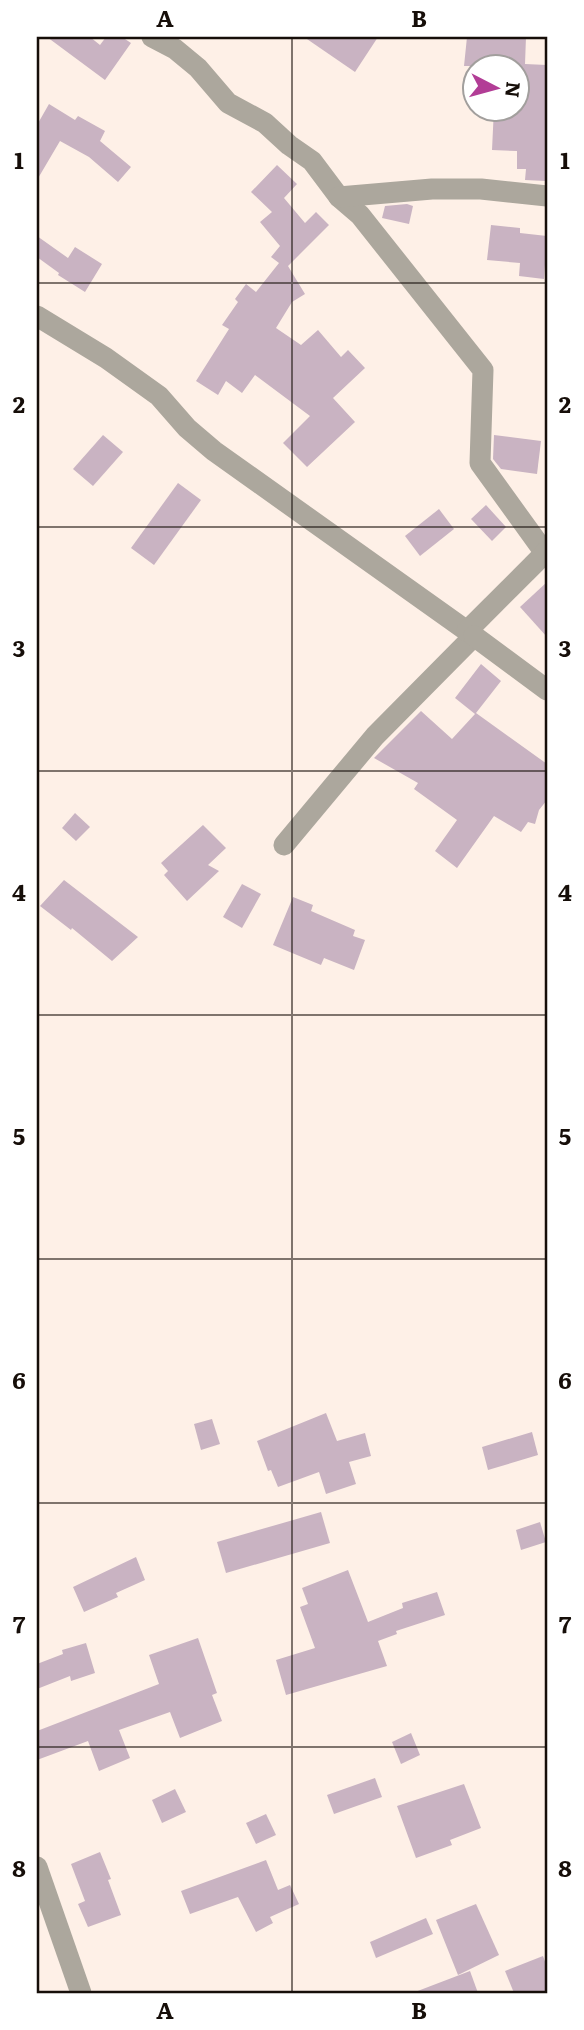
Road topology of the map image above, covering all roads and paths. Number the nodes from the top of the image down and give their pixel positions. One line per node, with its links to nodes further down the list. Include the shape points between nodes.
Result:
1 (152, 37): 3 (street, via 198,68 229,103 265,123 312,161)
2 (547, 196): 3 (street, via 432,189)
3 (339, 197): 5 (street, via 360,215 483,370 480,463)
4 (37, 316): 6 (street, via 159,396 214,451)
5 (546, 552): 6 (street)
6 (470, 633): 7 (street); 8 (street)
7 (547, 690)
8 (284, 845)
9 (37, 1867): 10 (street)
10 (81, 1993)

